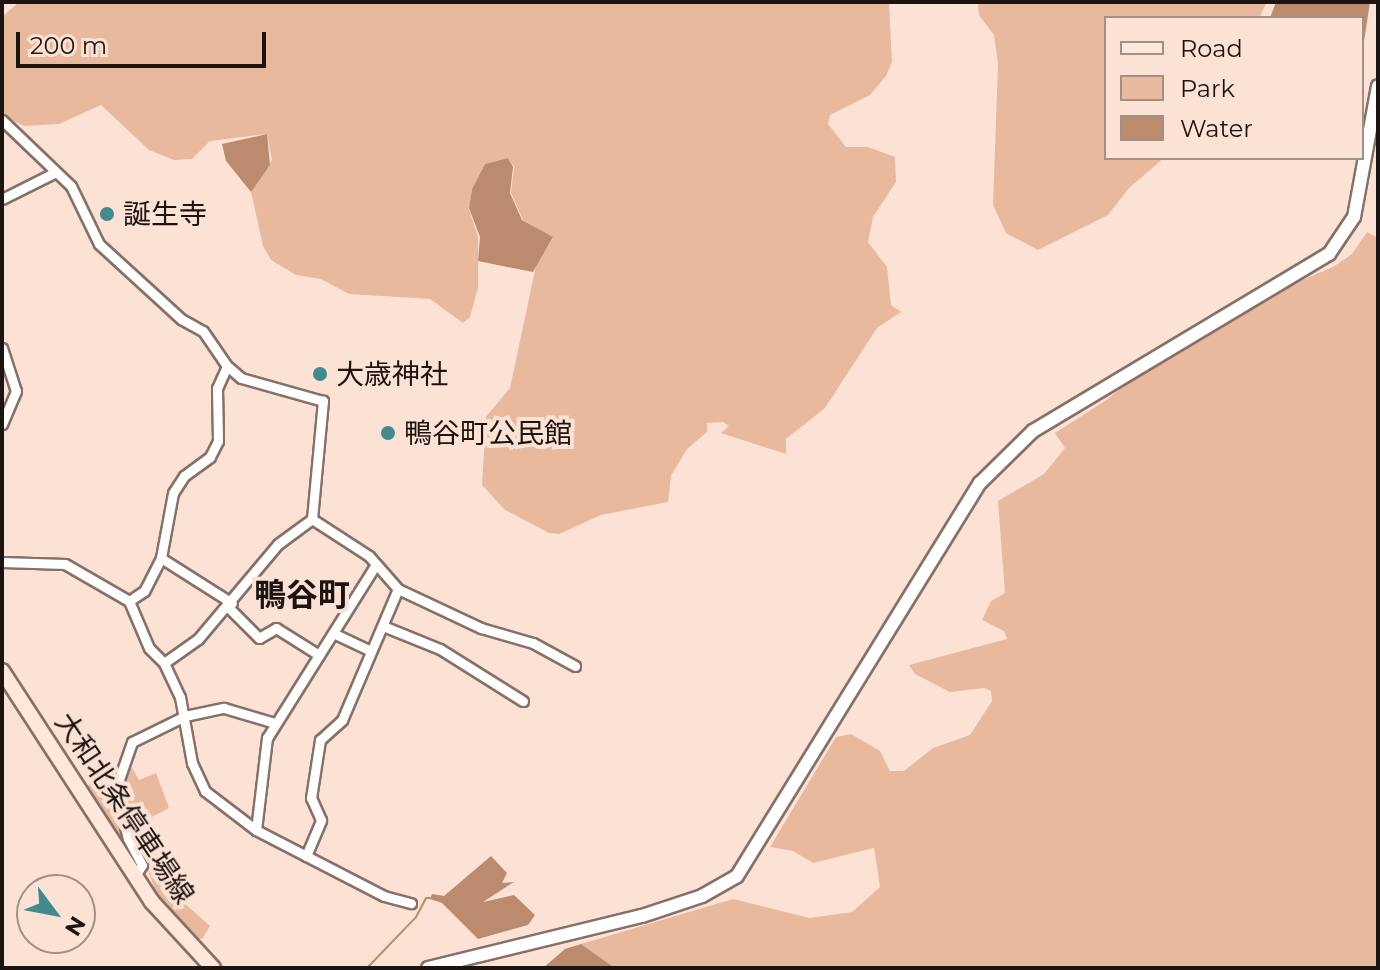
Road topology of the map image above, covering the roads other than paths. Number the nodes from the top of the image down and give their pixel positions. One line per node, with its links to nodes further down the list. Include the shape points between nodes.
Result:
1 (1378, 86): 30 (street, via 1354,217 1329,254 1033,431 980,483 737,876 702,896 642,916)
2 (2, 120): 3 (street)
3 (56, 172): 4 (street); 6 (street, via 71,186 99,244 181,319 203,331)
4 (2, 199)
5 (2, 348): 7 (street, via 16,391)
6 (227, 366): 8 (street, via 241,378 323,401); 9 (street, via 217,388 218,441 210,457 184,476 173,493)
7 (2, 424)
8 (312, 519): 11 (street); 14 (street, via 278,544)
9 (161, 558): 13 (street, via 144,591); 14 (street)
10 (2, 562): 13 (street, via 65,564)
11 (376, 564): 12 (street); 16 (street)
12 (398, 589): 15 (street); 20 (street, via 481,628 533,643)
13 (129, 601): 19 (street, via 149,648)
14 (230, 605): 18 (street, via 259,638 276,628); 19 (street)
15 (383, 626): 17 (street); 22 (street, via 440,649)
16 (333, 633): 17 (street); 18 (street)
17 (371, 651): 26 (street, via 342,720 320,740 311,798 321,820)
18 (319, 655): 24 (street)
19 (164, 663): 23 (street)
20 (575, 666)
21 (2, 671): 27 (main road, 大和北条停車場線)
22 (523, 701)
23 (185, 716): 24 (street, via 224,708); 25 (street, via 192,763 205,791); 27 (street, via 136,739 126,752 116,788 128,839 142,865)
24 (275, 723): 25 (street, via 267,738)
25 (256, 830): 26 (street)
26 (306, 856): 28 (street, via 384,896)
27 (135, 876): 29 (main road, 大和北条停車場線)
28 (411, 903)
29 (213, 968)
30 (428, 968)

